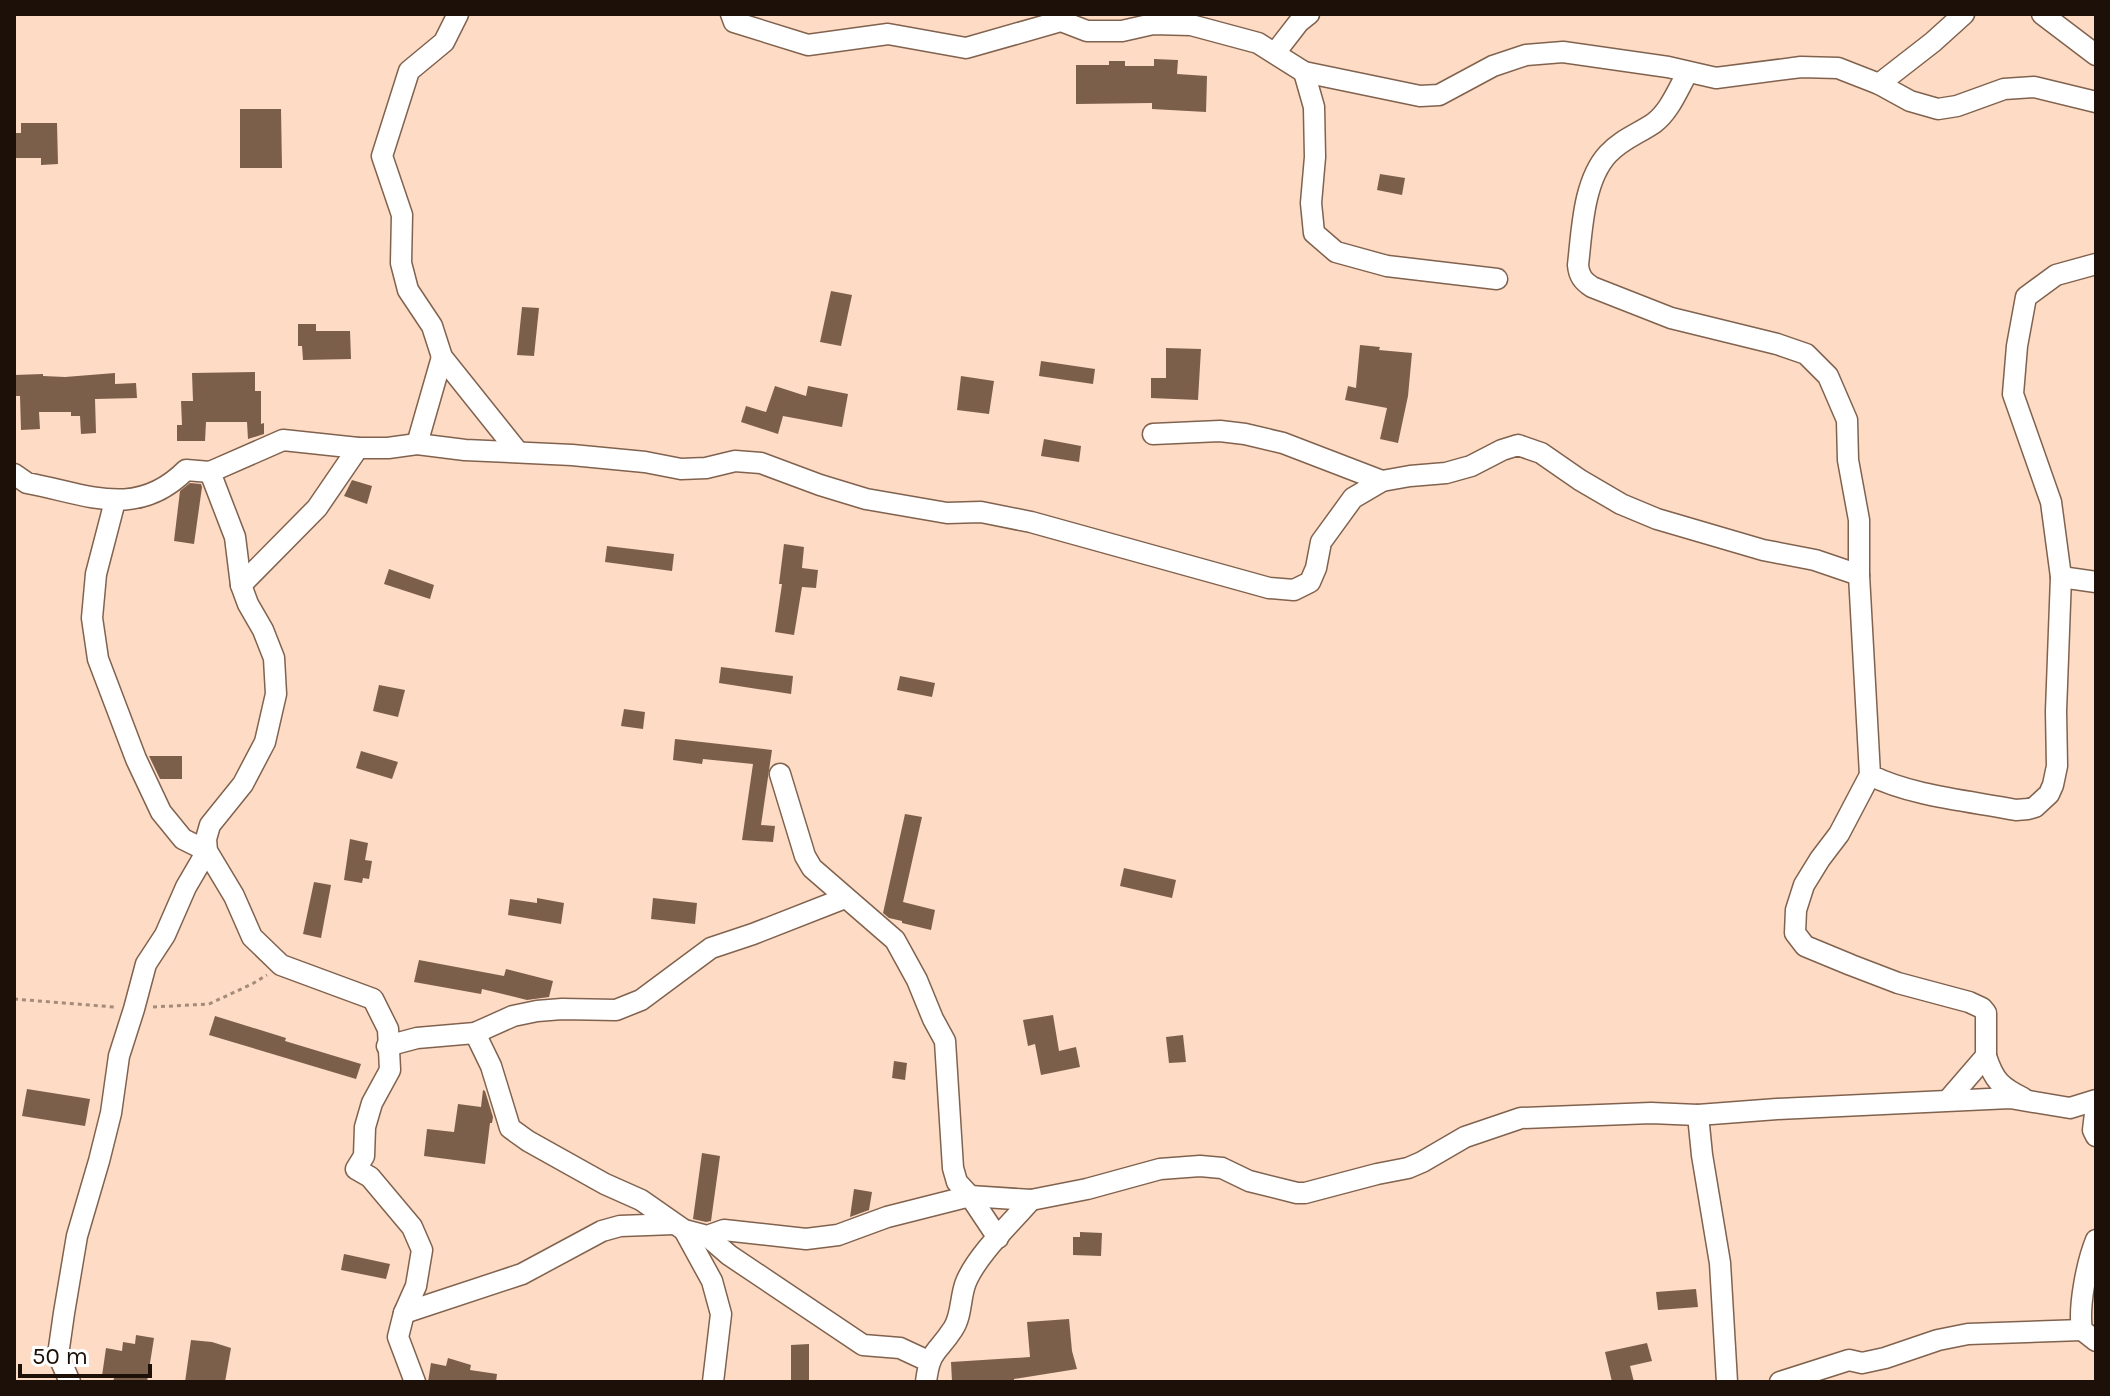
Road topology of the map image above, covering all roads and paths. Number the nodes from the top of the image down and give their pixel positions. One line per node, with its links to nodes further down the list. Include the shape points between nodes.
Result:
1 (458, 14): 15 (street, via 444,42 409,71 382,156 402,215 401,263 408,290 432,326)
2 (731, 14): 6 (street, via 734,22 808,45 888,34 966,48 1061,21 1087,31 1122,31)
3 (1309, 14): 7 (street)
4 (1964, 14): 11 (street)
5 (2042, 14): 8 (street)
6 (1186, 20): 7 (street)
7 (1275, 53): 9 (street)
8 (2096, 55)
9 (1304, 72): 10 (street, via 1420,96 1439,95 1526,55 1563,52); 14 (street, via 1314,107 1314,233 1336,252 1387,266)
10 (1688, 72): 11 (street, via 1716,78 1801,67 1838,68); 24 (street, via 1655,122 1627,137 1595,175 1584,207 1579,272 1592,287 1671,318 1806,354 1828,376 1847,420 1859,520)
11 (1879, 84): 12 (street, via 1938,109 2004,89 2034,87)
12 (2096, 102)
13 (2096, 264): 25 (street, via 2056,275 2026,297 2017,346 2013,394 2051,502)
14 (1497, 279)
15 (442, 357): 17 (street); 19 (street)
16 (1153, 434): 22 (street, via 1245,434)
17 (417, 444): 18 (street); 19 (street)
18 (358, 448): 20 (street, via 283,440); 27 (street, via 317,508)
19 (518, 452): 22 (street, via 681,469 761,463 866,499 1031,522 1269,588 1294,590 1310,582 1321,542 1353,498)
20 (210, 472): 23 (street, via 186,470 143,498); 27 (street, via 235,537)
21 (14, 474): 23 (street, via 27,483)
22 (1382, 481): 24 (street, via 1446,473 1518,445 1657,519)
23 (115, 501): 30 (street, via 96,574 92,618 98,659 161,812 183,839)
24 (1859, 575): 29 (street)
25 (2061, 577): 26 (street); 29 (street, via 2057,766 2049,794 2035,807 2016,810 1895,786)
26 (2096, 582)
27 (241, 585): 30 (street, via 274,658 276,694 265,742 243,784 210,825)
28 (780, 774): 31 (street, via 805,856)
29 (1870, 775): 34 (street, via 1804,885 1795,933 1805,946 1851,965 1982,1008)
30 (207, 851): 33 (street, via 252,937 281,965 373,999 388,1029); 49 (street, via 146,964 119,1056 111,1113 77,1236 64,1313 58,1355)
31 (845, 898): 32 (street, via 711,948 641,1000 616,1010 537,1011); 40 (street, via 895,940 943,1034 953,1168)
32 (475, 1033): 33 (street); 42 (street, via 510,1128 641,1200)
33 (387, 1046): 46 (street, via 390,1070 372,1103 364,1156 356,1169 370,1177 412,1227 422,1250 416,1286)
34 (1986, 1056): 35 (street); 36 (street, via 2003,1088)
35 (1948, 1100): 36 (street); 38 (street)
36 (2027, 1100): 37 (street, via 2070,1108)
37 (2096, 1102): 39 (street)
38 (1698, 1115): 41 (street, via 1521,1118 1465,1137 1408,1168 1305,1193 1200,1166 1160,1169); 52 (street, via 1720,1263)
39 (2096, 1136)
40 (970, 1196): 41 (street); 43 (street, via 838,1235 806,1239 724,1230); 44 (street)
41 (1031, 1200): 44 (street)
42 (679, 1227): 43 (street); 46 (street, via 620,1226 602,1231 522,1274); 51 (street, via 712,1281 721,1314)
43 (707, 1236): 48 (street, via 863,1345 900,1348)
44 (998, 1238): 48 (street, via 965,1283 958,1320 936,1349)
45 (2096, 1240): 47 (street, via 2080,1320)
46 (404, 1313): 50 (street, via 398,1337)
47 (2092, 1342): 53 (street, via 1968,1334 1885,1358 1849,1360)
48 (927, 1372)
49 (70, 1382)
50 (415, 1382)
51 (713, 1382)
52 (1727, 1382)
53 (1780, 1382)

